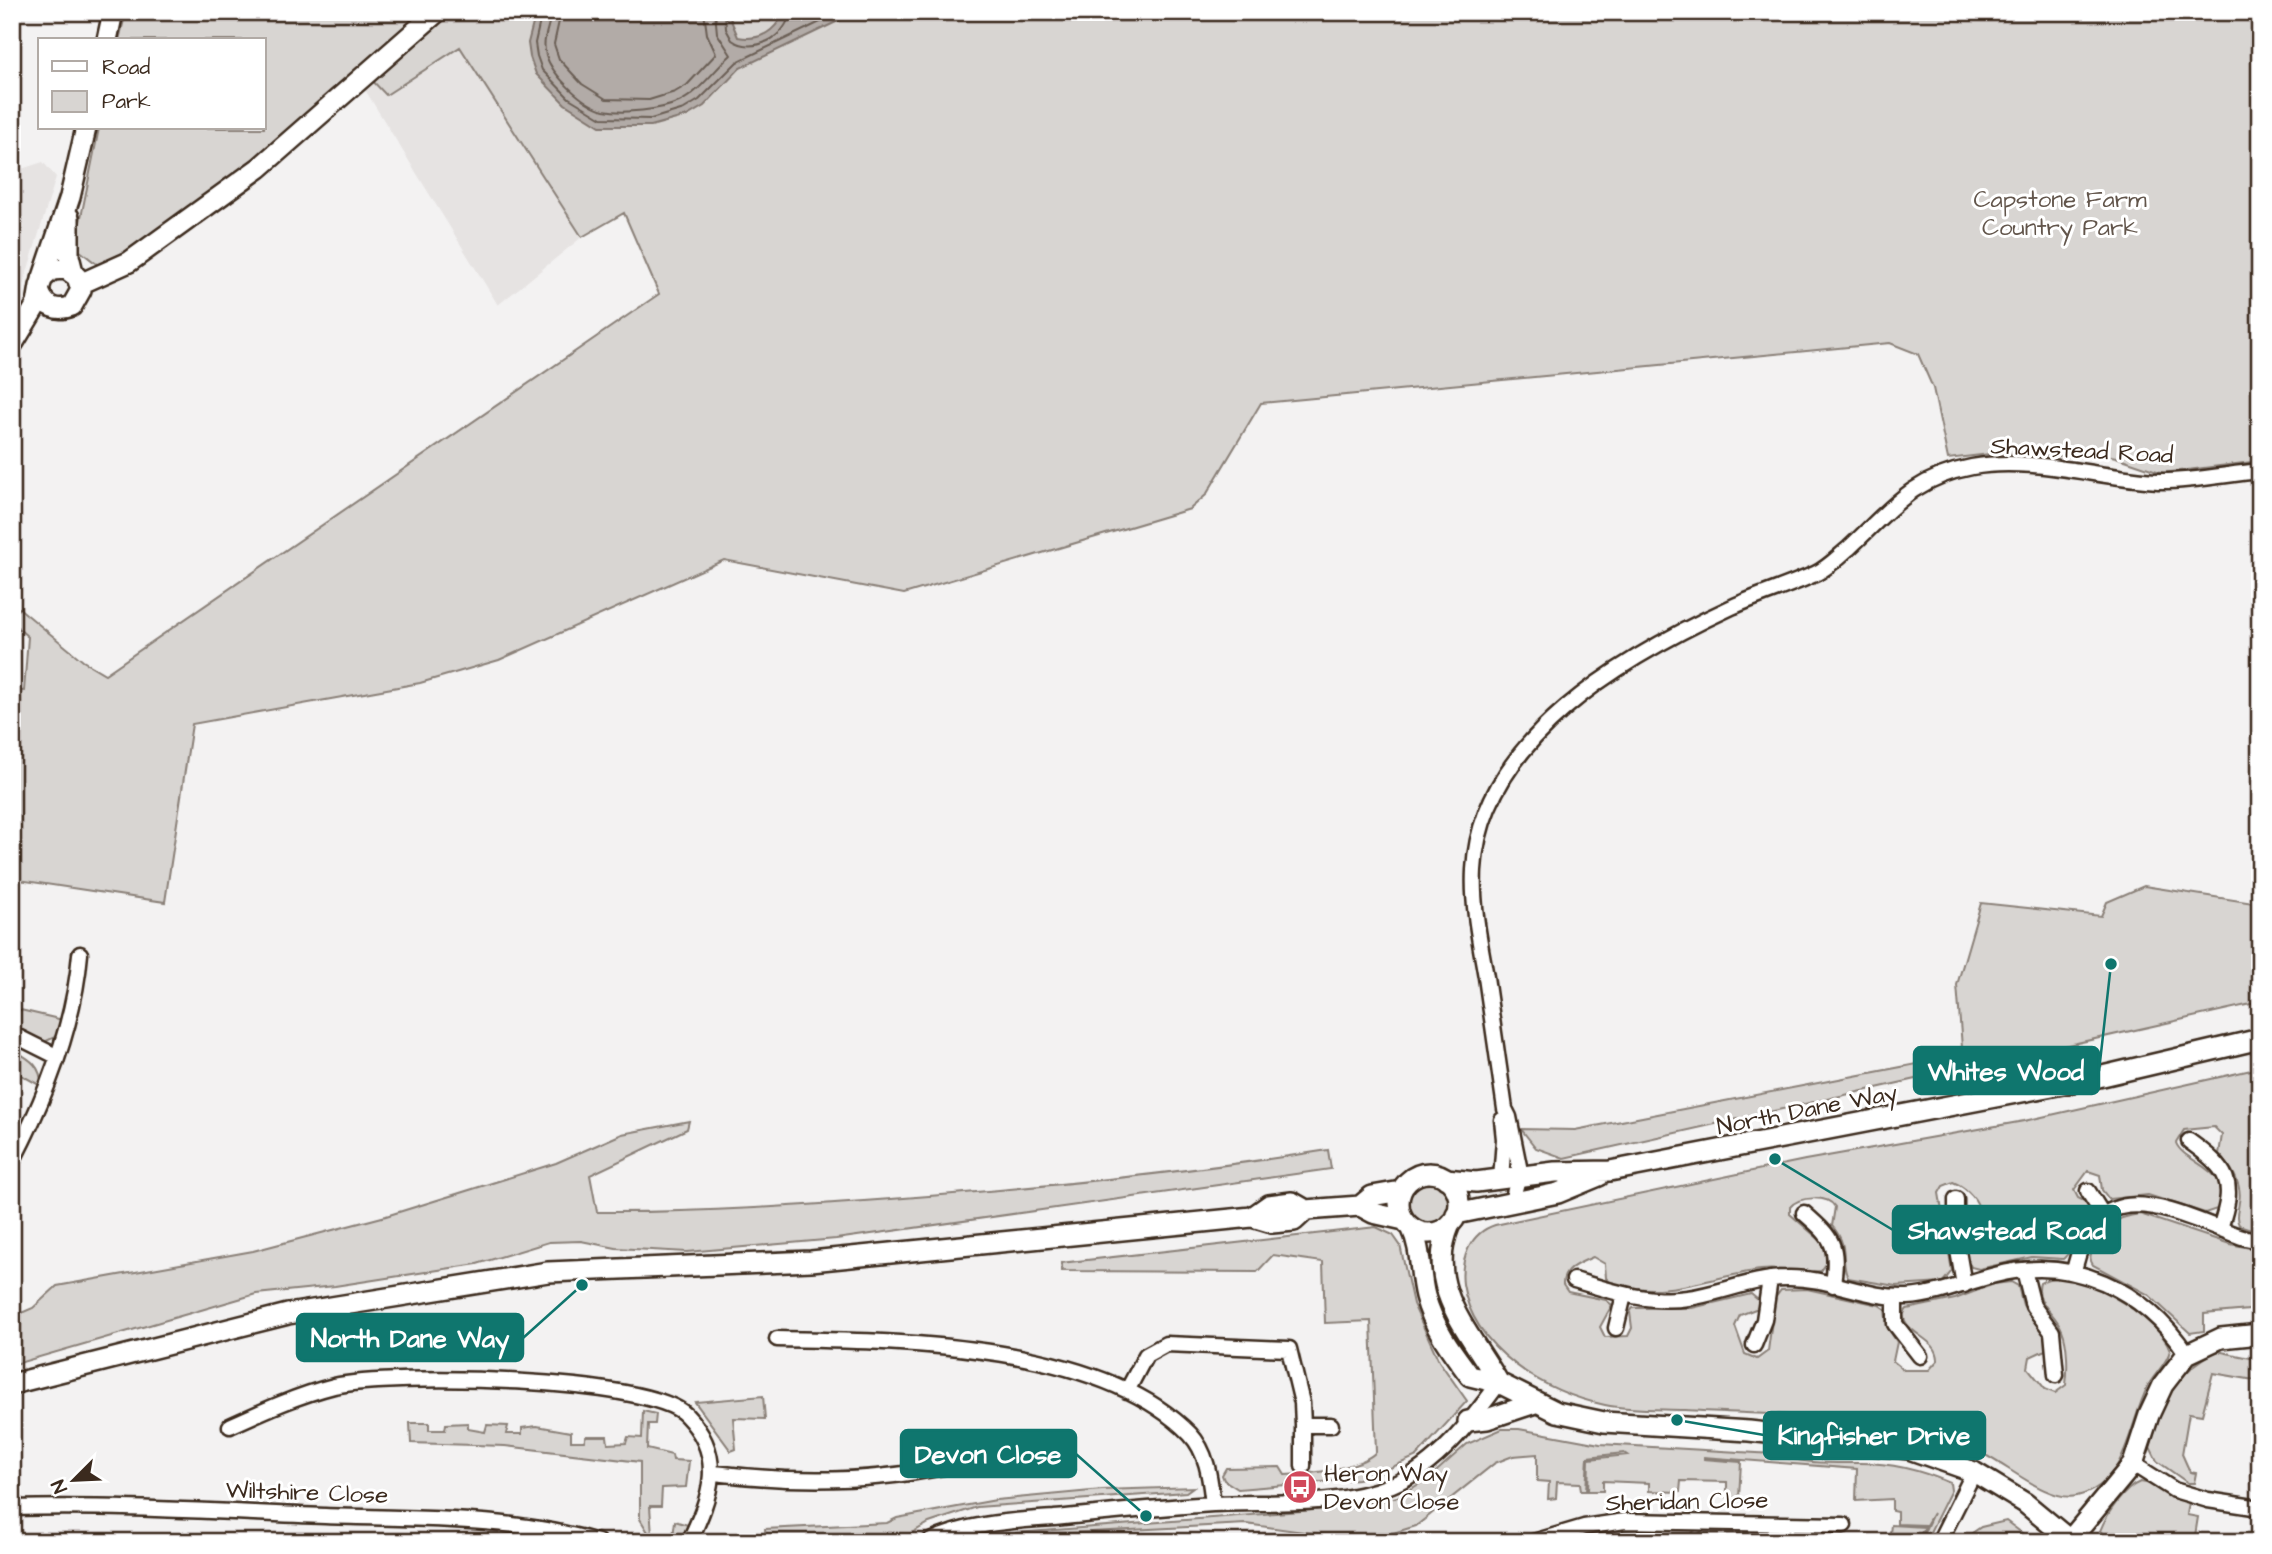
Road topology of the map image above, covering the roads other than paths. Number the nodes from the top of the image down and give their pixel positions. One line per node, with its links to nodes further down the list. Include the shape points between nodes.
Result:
1 (113, 12): 3 (street)
2 (437, 12): 6 (street, via 259,168 129,262)
3 (107, 38)
4 (86, 130): 5 (street)
5 (70, 197): 6 (street, via 68,238); 7 (street)
6 (76, 278): 7 (street, via 52,270); 8 (street, via 76,302)
7 (41, 286): 8 (street, via 47,304); 9 (street, via 37,304)
8 (59, 309): 9 (street)
9 (13, 342)
10 (2260, 471): 18 (street, Shawstead Road, via 2160,481 2010,465 1973,466 1927,479 1822,570 1683,632 1559,712 1501,780 1483,820 1475,854 1476,916 1505,1109 1502,1118)
11 (80, 954): 14 (street, via 77,990)
12 (12, 1034): 14 (street)
13 (2260, 1038): 17 (street, North Dane Way, via 2094,1078)
14 (56, 1056): 16 (street, via 31,1127)
15 (2189, 1141): 29 (street, via 2213,1160 2225,1177 2229,1201)
16 (12, 1162)
17 (1610, 1171): 18 (street, North Dane Way); 23 (street, North Dane Way, via 1558,1193)
18 (1510, 1177): 19 (street, North Dane Way, via 1469,1182); 23 (street, Shawstead Road)
19 (1446, 1179): 20 (street, via 1421,1174); 27 (street, via 1457,1195)
20 (1401, 1191): 24 (street, via 1372,1196); 28 (street, via 1400,1210)
21 (2088, 1191): 26 (street)
22 (1956, 1199): 36 (street, via 1956,1239)
23 (1512, 1201): 27 (street, North Dane Way)
24 (1360, 1206): 28 (street); 47 (street, via 1306,1210 1292,1202 1269,1205 1252,1217 811,1261 522,1276 288,1314)
25 (1804, 1213): 35 (street, via 1834,1246)
26 (2103, 1215): 29 (street, via 2120,1206 2154,1205); 32 (street, via 2083,1240)
27 (1453, 1219): 28 (street, via 1431,1233); 46 (street, via 1442,1260 1448,1293 1456,1317)
28 (1407, 1224): 46 (street, via 1417,1240 1426,1300 1446,1343 1471,1377)
29 (2220, 1228): 30 (street)
30 (2260, 1240)
31 (2024, 1270): 32 (street); 36 (street); 45 (street, via 2033,1306 2052,1332)
32 (2074, 1271): 43 (street, via 2135,1297 2164,1322)
33 (1770, 1279): 35 (street, via 1800,1278); 37 (street, via 1679,1299); 42 (street, via 1764,1320)
34 (1574, 1280): 37 (street)
35 (1833, 1285): 38 (street)
36 (1964, 1286): 38 (street)
37 (1624, 1295): 39 (street)
38 (1895, 1297): 44 (street, via 1895,1324)
39 (1616, 1328)
40 (2260, 1334): 43 (street, via 2221,1338)
41 (777, 1339): 48 (street, via 914,1344 1003,1354 1041,1360)
42 (1754, 1345)
43 (2187, 1354): 55 (street, via 2158,1395)
44 (1920, 1356)
45 (2056, 1375)
46 (1499, 1383): 49 (street); 50 (street)
47 (12, 1384)
48 (1127, 1391): 51 (street, via 1146,1355 1166,1344 1289,1349); 59 (street, via 1192,1435 1207,1462)
49 (1535, 1403): 50 (street); 57 (street, via 1604,1422 1900,1447)
50 (1468, 1421): 59 (street, via 1426,1465 1394,1484 1357,1496 1322,1500)
51 (1303, 1425): 52 (street); 56 (street)
52 (1331, 1425)
53 (230, 1426): 58 (street, via 335,1386 400,1378 552,1385 639,1396 685,1413 707,1444)
54 (997, 1443): 58 (street, via 945,1466 884,1475 763,1479)
55 (2133, 1464): 61 (street, via 2174,1490); 63 (street)
56 (1303, 1466)
57 (1974, 1472): 63 (street, via 2025,1503); 68 (street)
58 (714, 1473): 65 (street)
59 (1213, 1504): 66 (street, via 999,1523 945,1534)
60 (12, 1508): 64 (street, Wiltshire Close, via 462,1521 567,1533)
61 (2260, 1508)
62 (1844, 1525): 67 (street, Sheridan Close, via 1625,1521 1595,1524)
63 (2071, 1541)
64 (598, 1542)
65 (689, 1542)
66 (929, 1542)
67 (1533, 1542)
68 (1939, 1542)

